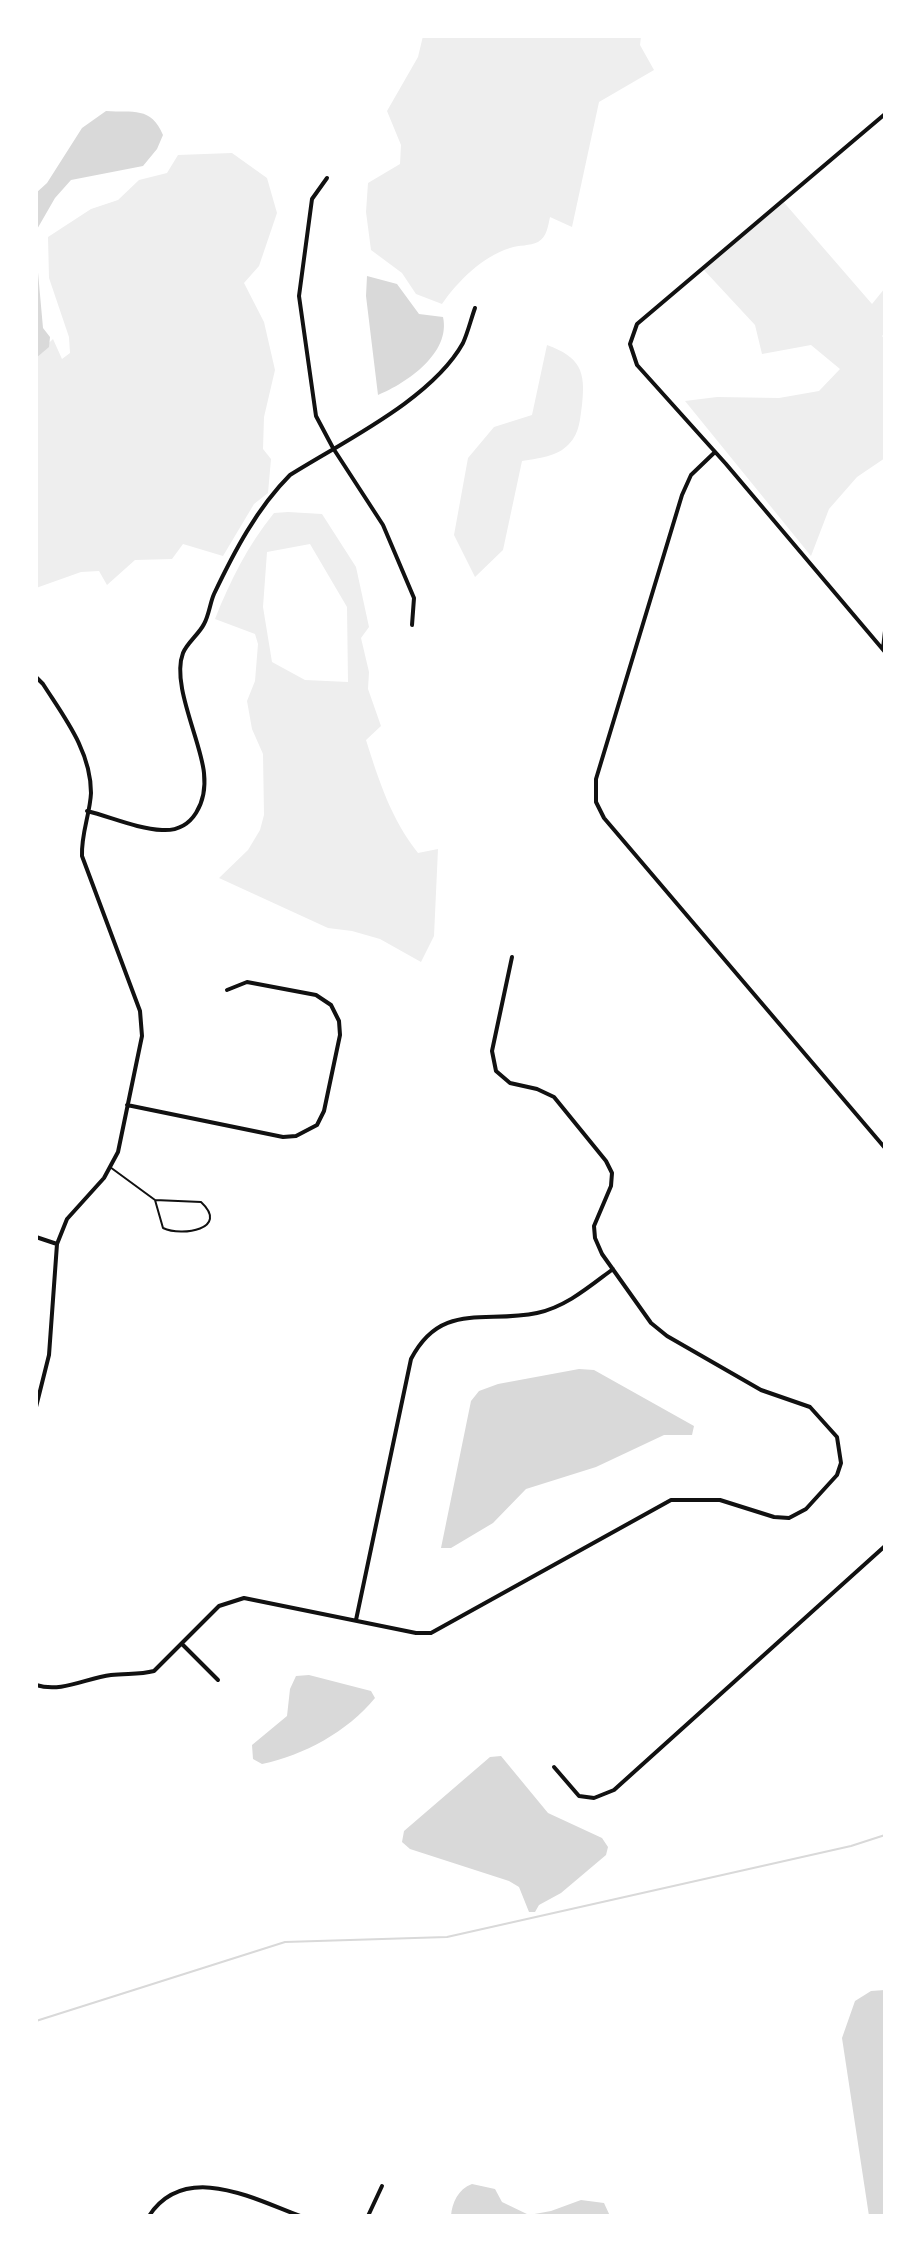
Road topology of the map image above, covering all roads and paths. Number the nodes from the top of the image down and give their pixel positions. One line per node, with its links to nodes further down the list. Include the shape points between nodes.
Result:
1 (885, 114): 5 (street, via 633,331 630,344 634,361)
2 (327, 178): 4 (street, via 312,199 299,296 316,416)
3 (475, 308): 4 (street, via 463,342 441,374 413,398)
4 (333, 448): 6 (street, via 383,525 414,598); 10 (street, via 290,475 274,492 230,560 205,622 183,653 184,691 204,774 201,808 193,819 177,829 162,830)
5 (715, 452): 8 (street); 14 (street, via 691,475 682,495 596,779 596,802 604,818)
6 (412, 625)
7 (885, 631): 8 (street)
8 (884, 651)
9 (36, 677): 10 (street, via 83,750 91,793)
10 (87, 811): 13 (street, via 82,856 140,1011 142,1036)
11 (512, 957): 19 (street, via 492,1051 496,1071 510,1083 554,1097 606,1161 612,1173 611,1186 597,1219 595,1238)
12 (227, 990): 13 (street, via 247,982 316,995 330,1005 339,1021 340,1035 324,1112 317,1125 296,1137 283,1137)
13 (128, 1105): 15 (street)
14 (885, 1148)
15 (110, 1167): 16 (lane); 18 (street, via 105,1178 67,1219)
16 (155, 1200): 16 (lane, via 163,1228 195,1232 208,1223 207,1207 201,1202)
17 (36, 1237): 18 (street)
18 (57, 1244): 20 (street, via 49,1355)
19 (613, 1269): 22 (street, via 568,1302 537,1313 447,1322 420,1341 411,1359); 22 (street, via 651,1323 667,1336 761,1390 810,1407 837,1437 841,1463 837,1475 806,1509 789,1518 720,1500 671,1500 431,1633)
20 (36, 1407)
21 (885, 1546): 26 (street, via 614,1790 594,1798 579,1796)
22 (356, 1620): 23 (street, via 244,1598 219,1606)
23 (182, 1644): 24 (street); 25 (street, via 148,1673 110,1675 58,1688)
24 (218, 1680)
25 (36, 1685)
26 (554, 1767)
27 (382, 2186): 30 (street)
28 (149, 2216): 29 (street, via 171,2195 212,2186)
29 (300, 2216)
30 (368, 2216)

